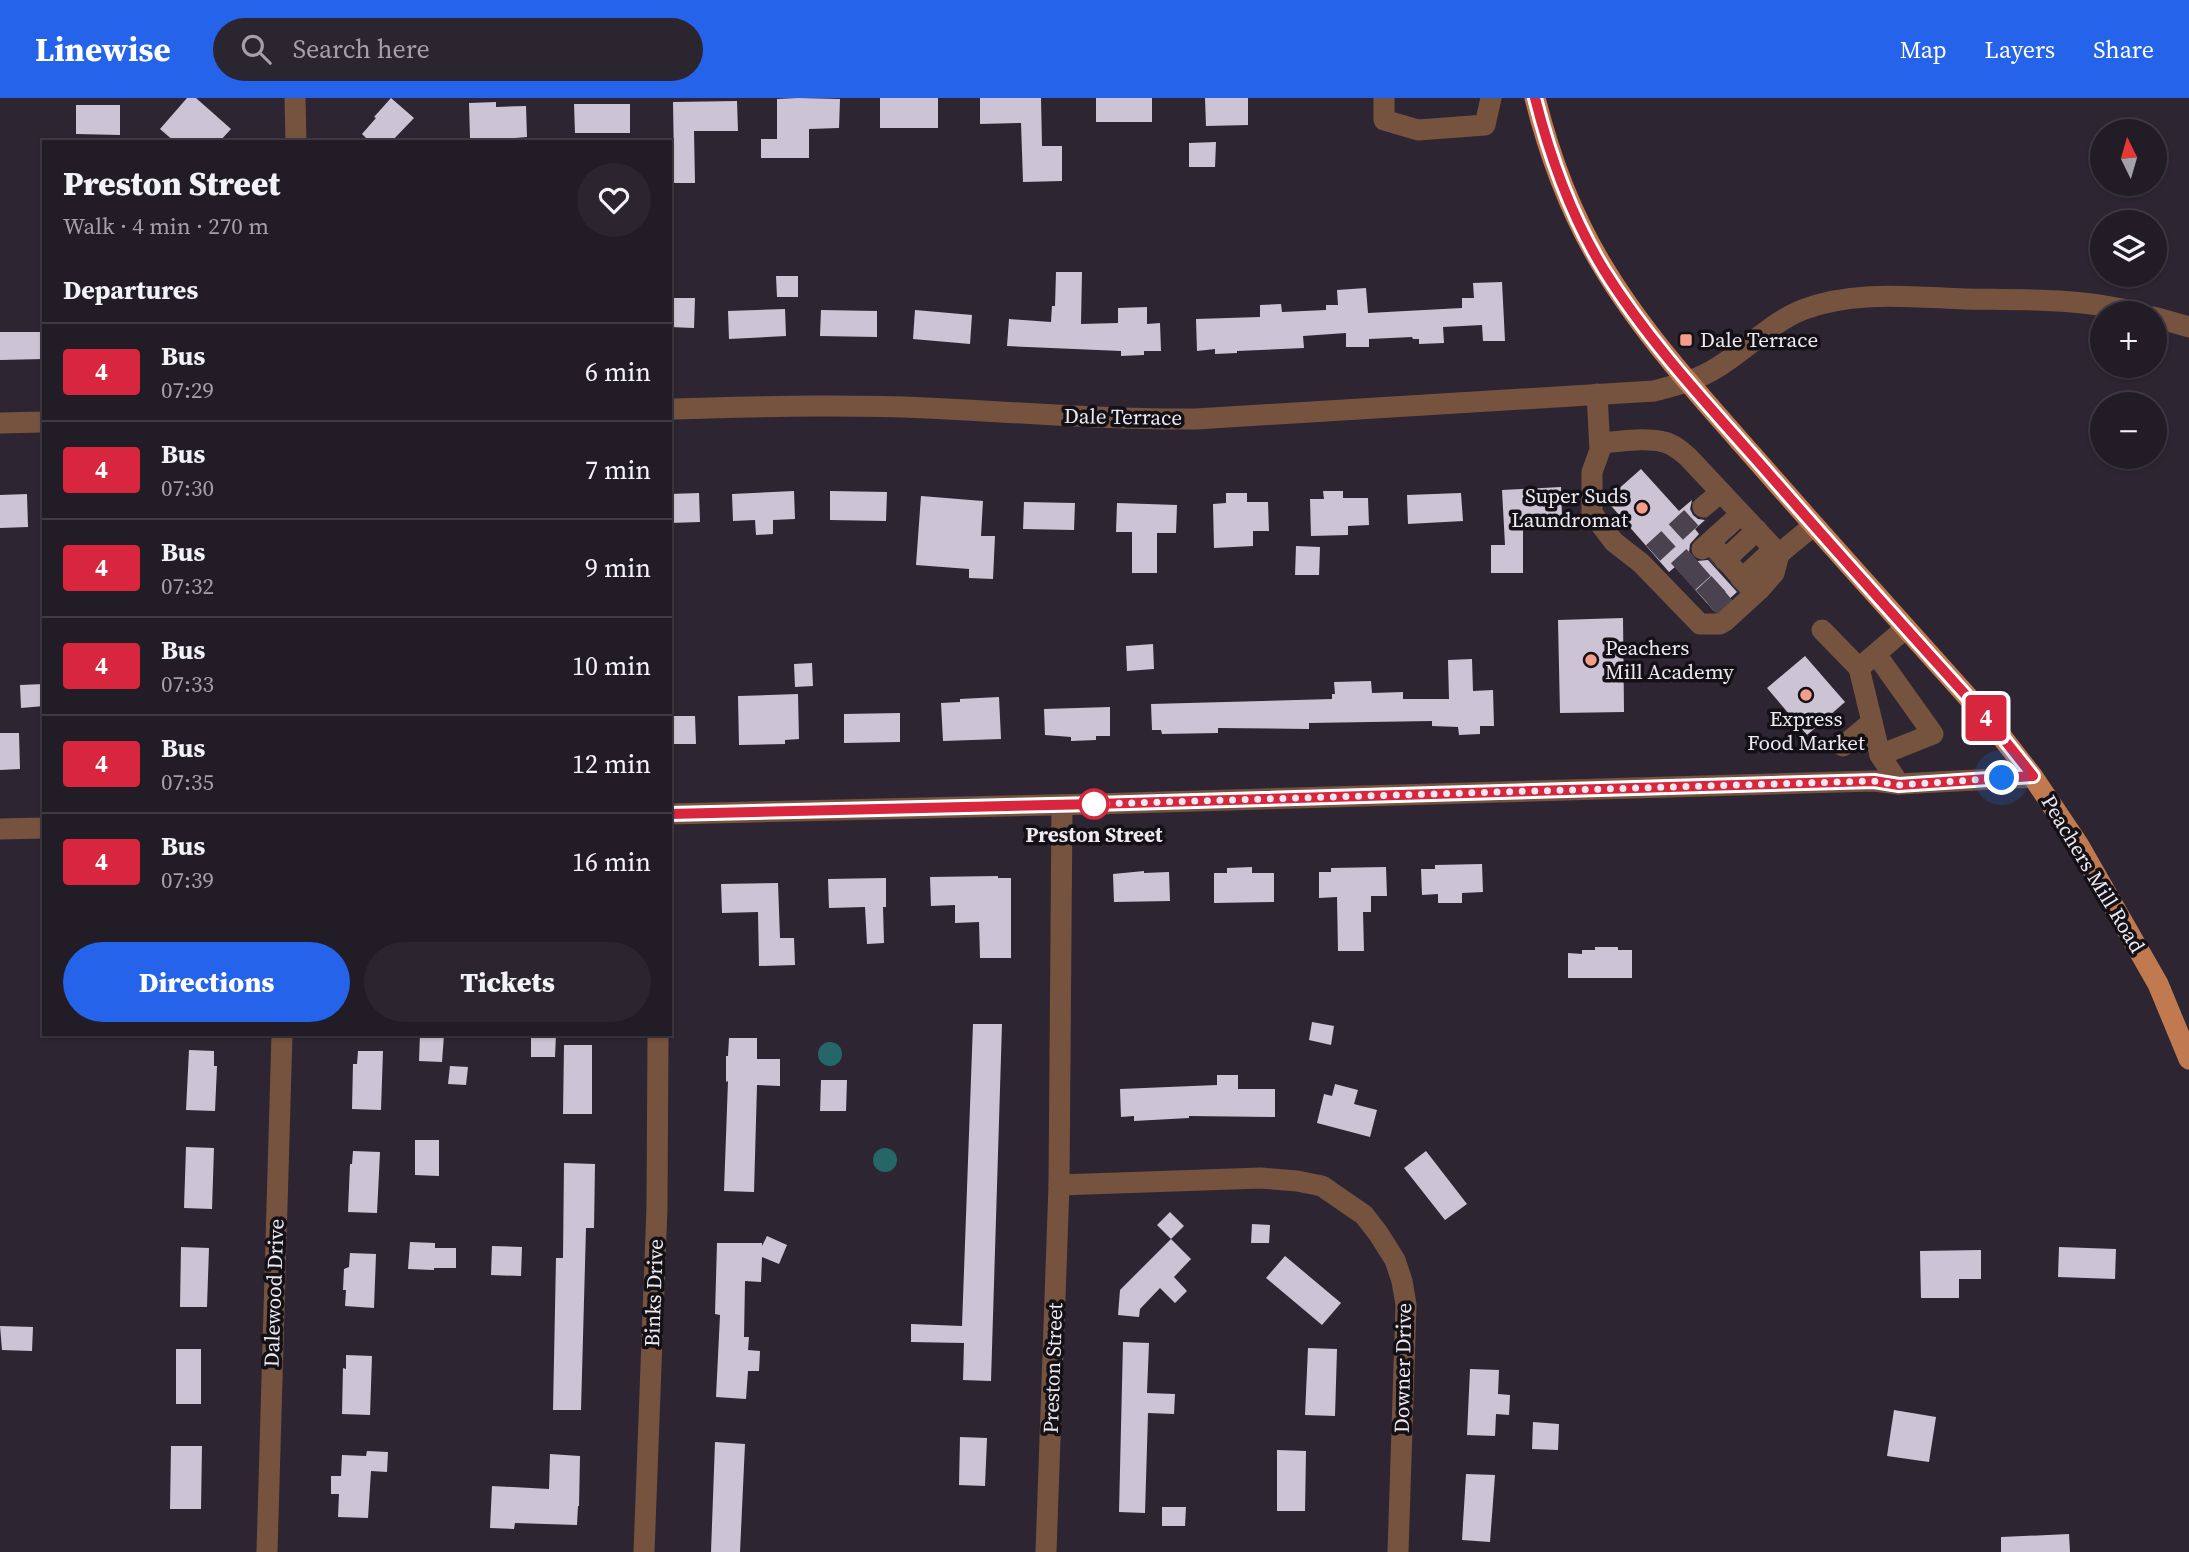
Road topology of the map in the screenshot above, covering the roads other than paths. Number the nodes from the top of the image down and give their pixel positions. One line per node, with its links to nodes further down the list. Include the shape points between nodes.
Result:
1 (295, 98): 5 (street)
2 (1384, 98): 3 (street, via 1384,120 1418,130 1485,125)
3 (1491, 98)
4 (1535, 98): 9 (main road, Peachers Mill Road, via 1554,165 1604,269)
5 (296, 140)
6 (2090, 304): 9 (street, Dale Terrace, via 1879,297 1836,301 1800,311)
7 (2167, 321): 8 (street)
8 (2189, 327)
9 (1689, 382): 10 (street, Dale Terrace, via 1654,391); 18 (main road, Peachers Mill Road)
10 (1597, 394): 11 (street, Dale Terrace, via 1196,419 850,406); 14 (street)
11 (672, 409)
12 (42, 422): 13 (street)
13 (0, 423)
14 (1600, 443): 15 (street, via 1664,442 1688,457); 22 (street, via 1592,472 1592,513 1614,542 1647,558)
15 (1721, 492): 16 (street); 17 (street)
16 (1703, 507)
17 (1741, 514): 19 (street); 21 (street)
18 (1814, 525): 20 (street); 24 (main road, Peachers Mill Road)
19 (1757, 530): 20 (street); 21 (street)
20 (1777, 552): 21 (street)
21 (1728, 569): 23 (street, via 1720,624)
22 (1667, 591): 23 (street); 23 (street)
23 (1695, 600)
24 (1906, 628): 26 (street); 30 (main road, Peachers Mill Road)
25 (1822, 630): 26 (street)
26 (1867, 661): 27 (street); 29 (street, via 1933,734)
27 (1872, 722): 28 (street); 29 (street)
28 (1843, 746)
29 (1880, 755): 31 (street)
30 (2033, 776): 31 (street); 38 (main road, Peachers Mill Road, via 2078,844 2158,984)
31 (1899, 785): 32 (street, via 1874,781)
32 (1062, 805): 33 (street); 39 (street, Preston Street)
33 (672, 814)
34 (42, 828): 35 (street)
35 (0, 829)
36 (282, 1036): 40 (street, Dalewood Drive)
37 (658, 1036): 41 (street, Binks Drive, via 657,1207)
38 (2189, 1059)
39 (1059, 1185): 42 (street, Preston Street); 43 (street, Downer Drive, via 1261,1178 1297,1181 1322,1186 1364,1215 1395,1260 1406,1305)
40 (267, 1552)
41 (644, 1552)
42 (1046, 1552)
43 (1398, 1552)

